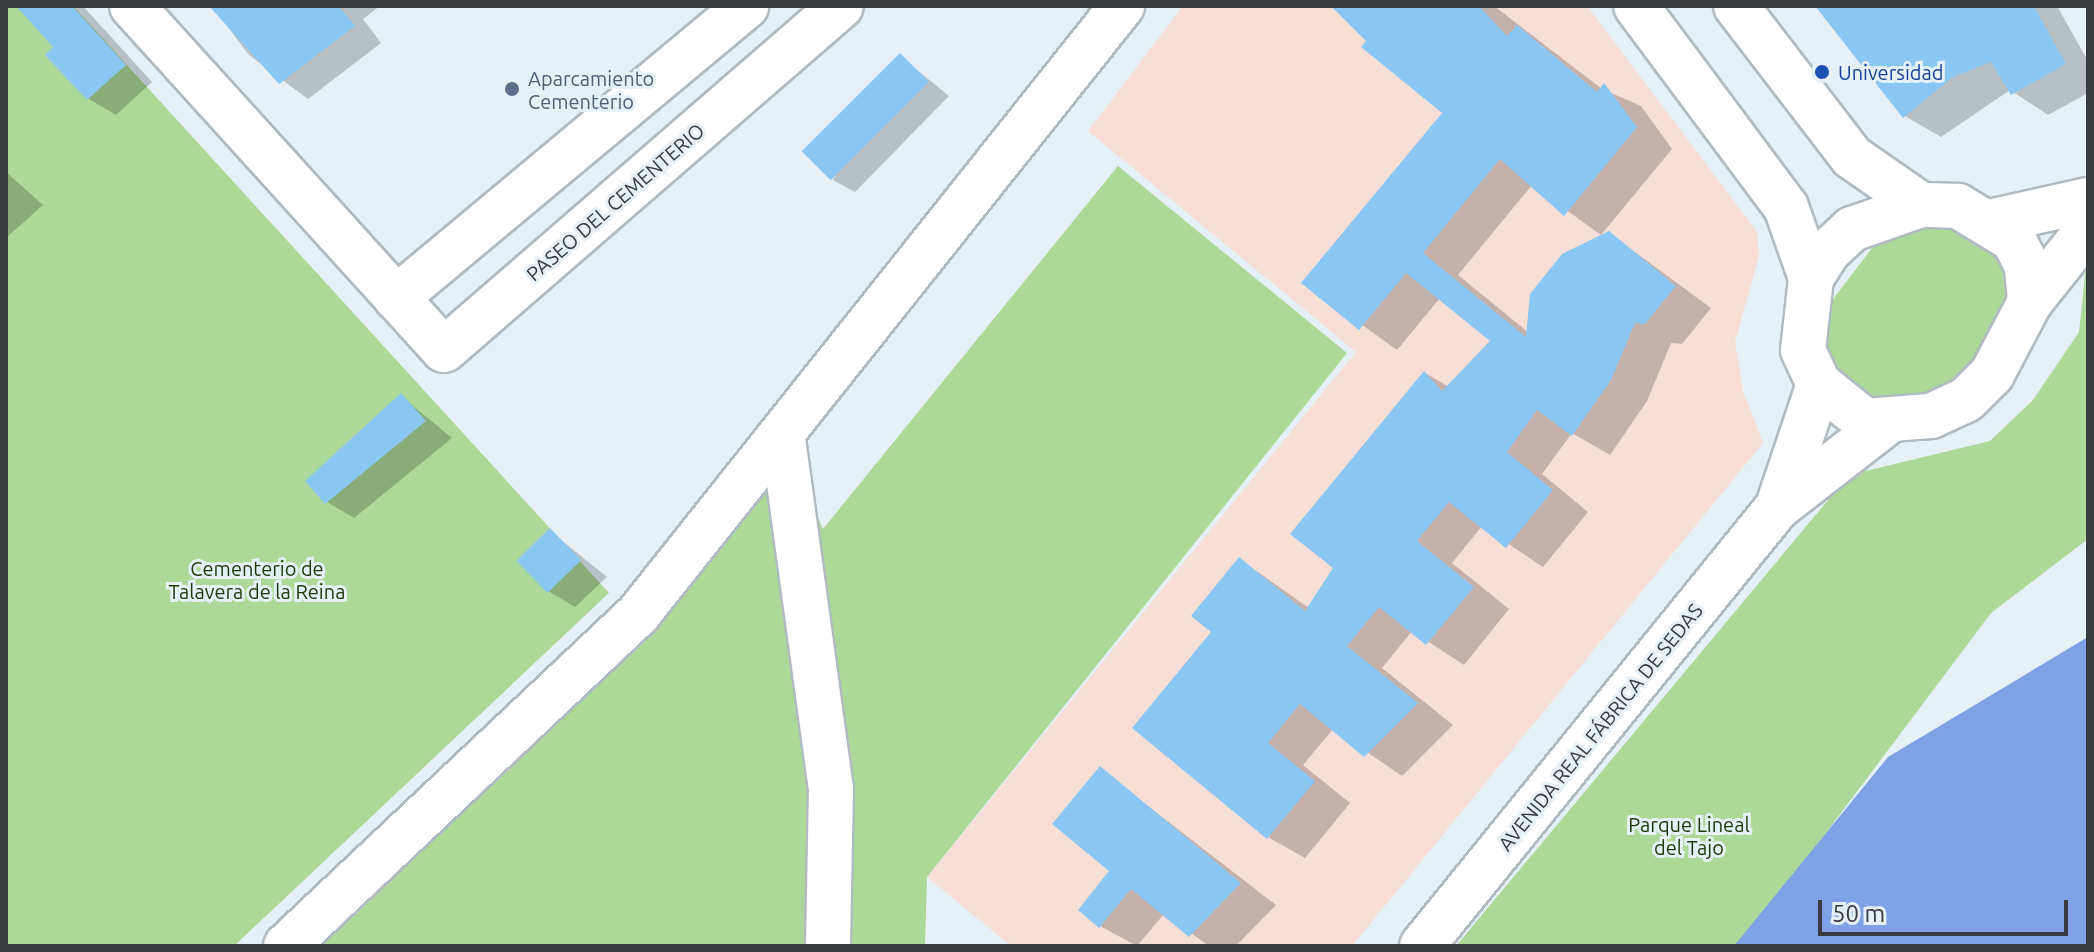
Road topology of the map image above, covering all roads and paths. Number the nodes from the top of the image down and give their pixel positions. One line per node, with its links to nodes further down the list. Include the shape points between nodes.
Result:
1 (132, 6): 12 (street, PASEO DEL CEMENTERIO)
2 (746, 6): 12 (street)
3 (841, 6): 12 (street, PASEO DEL CEMENTERIO, via 444,350)
4 (1122, 6): 16 (street)
5 (1636, 6): 11 (street, via 1786,207)
6 (1736, 6): 8 (street, via 1852,157)
7 (2088, 200): 9 (street)
8 (1921, 205): 9 (street, via 1958,206); 11 (street, via 1852,229)
9 (1994, 221): 13 (street, AVENIDA REAL FÁBRICA DE SEDAS, via 2027,266)
10 (2088, 229): 13 (street, AVENIDA REAL FÁBRICA DE SEDAS)
11 (1811, 278): 14 (street, via 1803,350)
12 (396, 298)
13 (2030, 302): 15 (street, AVENIDA REAL FÁBRICA DE SEDAS, via 2017,337 1966,400)
14 (1819, 384): 15 (street, via 1843,409); 17 (street, AVENIDA REAL FÁBRICA DE SEDAS)
15 (1885, 424): 17 (street, AVENIDA REAL FÁBRICA DE SEDAS)
16 (783, 439): 18 (street, via 599,656); 19 (street, via 831,788)
17 (1777, 508): 20 (street, AVENIDA REAL FÁBRICA DE SEDAS)
18 (286, 946)
19 (828, 946)
20 (1422, 946)

